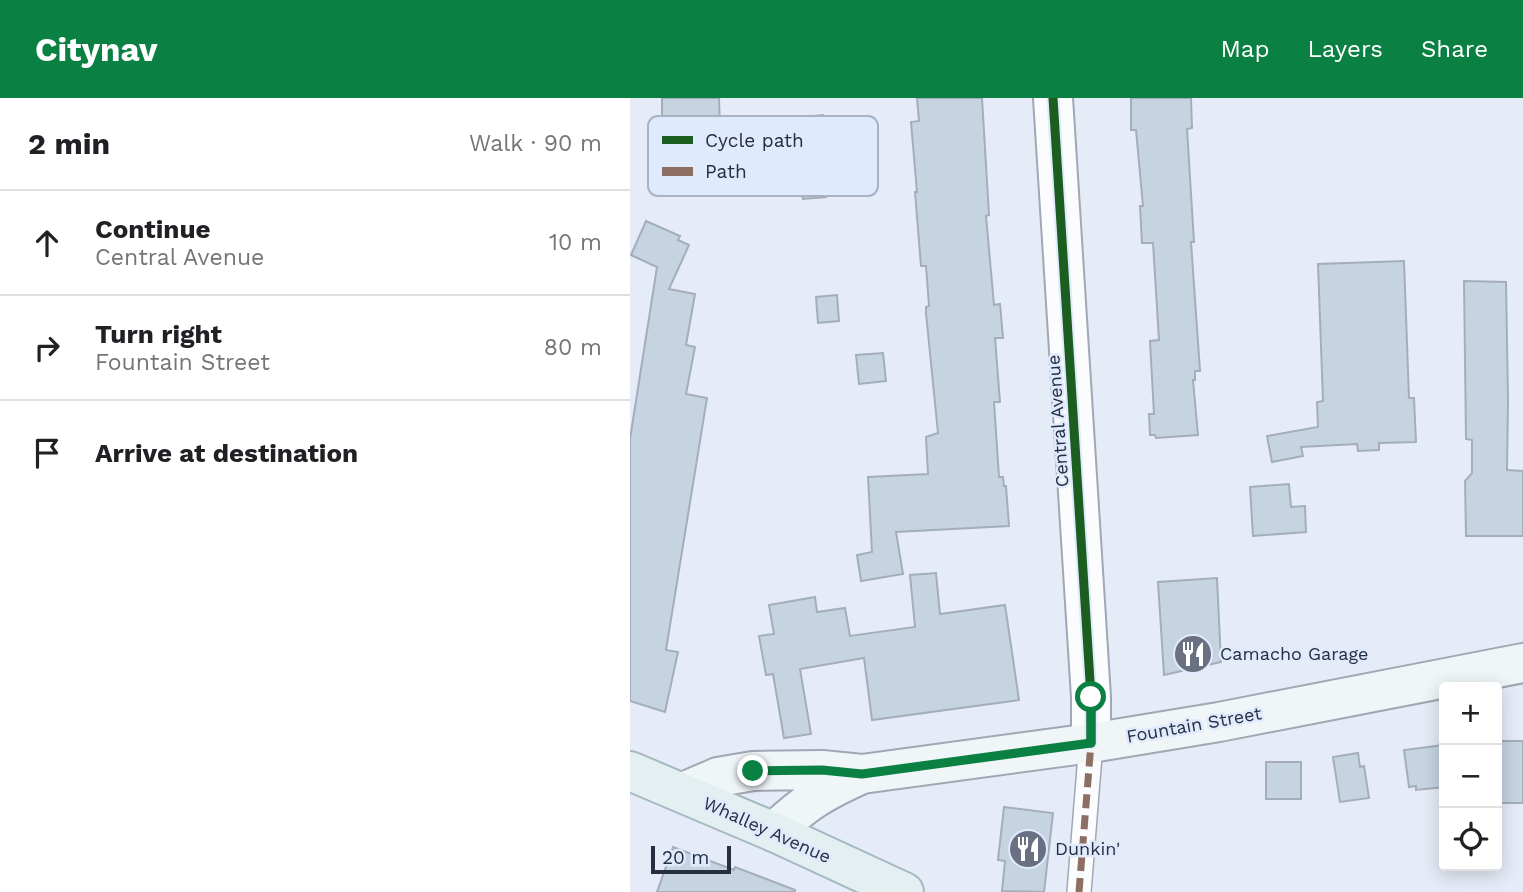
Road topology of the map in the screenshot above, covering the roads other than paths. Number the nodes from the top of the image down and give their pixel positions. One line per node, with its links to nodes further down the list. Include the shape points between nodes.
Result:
1 (1053, 98): 3 (street, Central Avenue)
2 (1523, 663): 3 (main road, Fountain Street)
3 (1091, 743): 5 (main road, Fountain Street); 9 (street, Central Avenue)
4 (630, 771): 6 (main road, Whalley Avenue)
5 (862, 774): 6 (main road, Fountain Street, via 753,771 718,777); 7 (main road, Fountain Street, via 801,806)
6 (683, 792): 7 (main road, Whalley Avenue)
7 (774, 832): 8 (main road, Whalley Avenue)
8 (904, 892)
9 (1079, 892)

